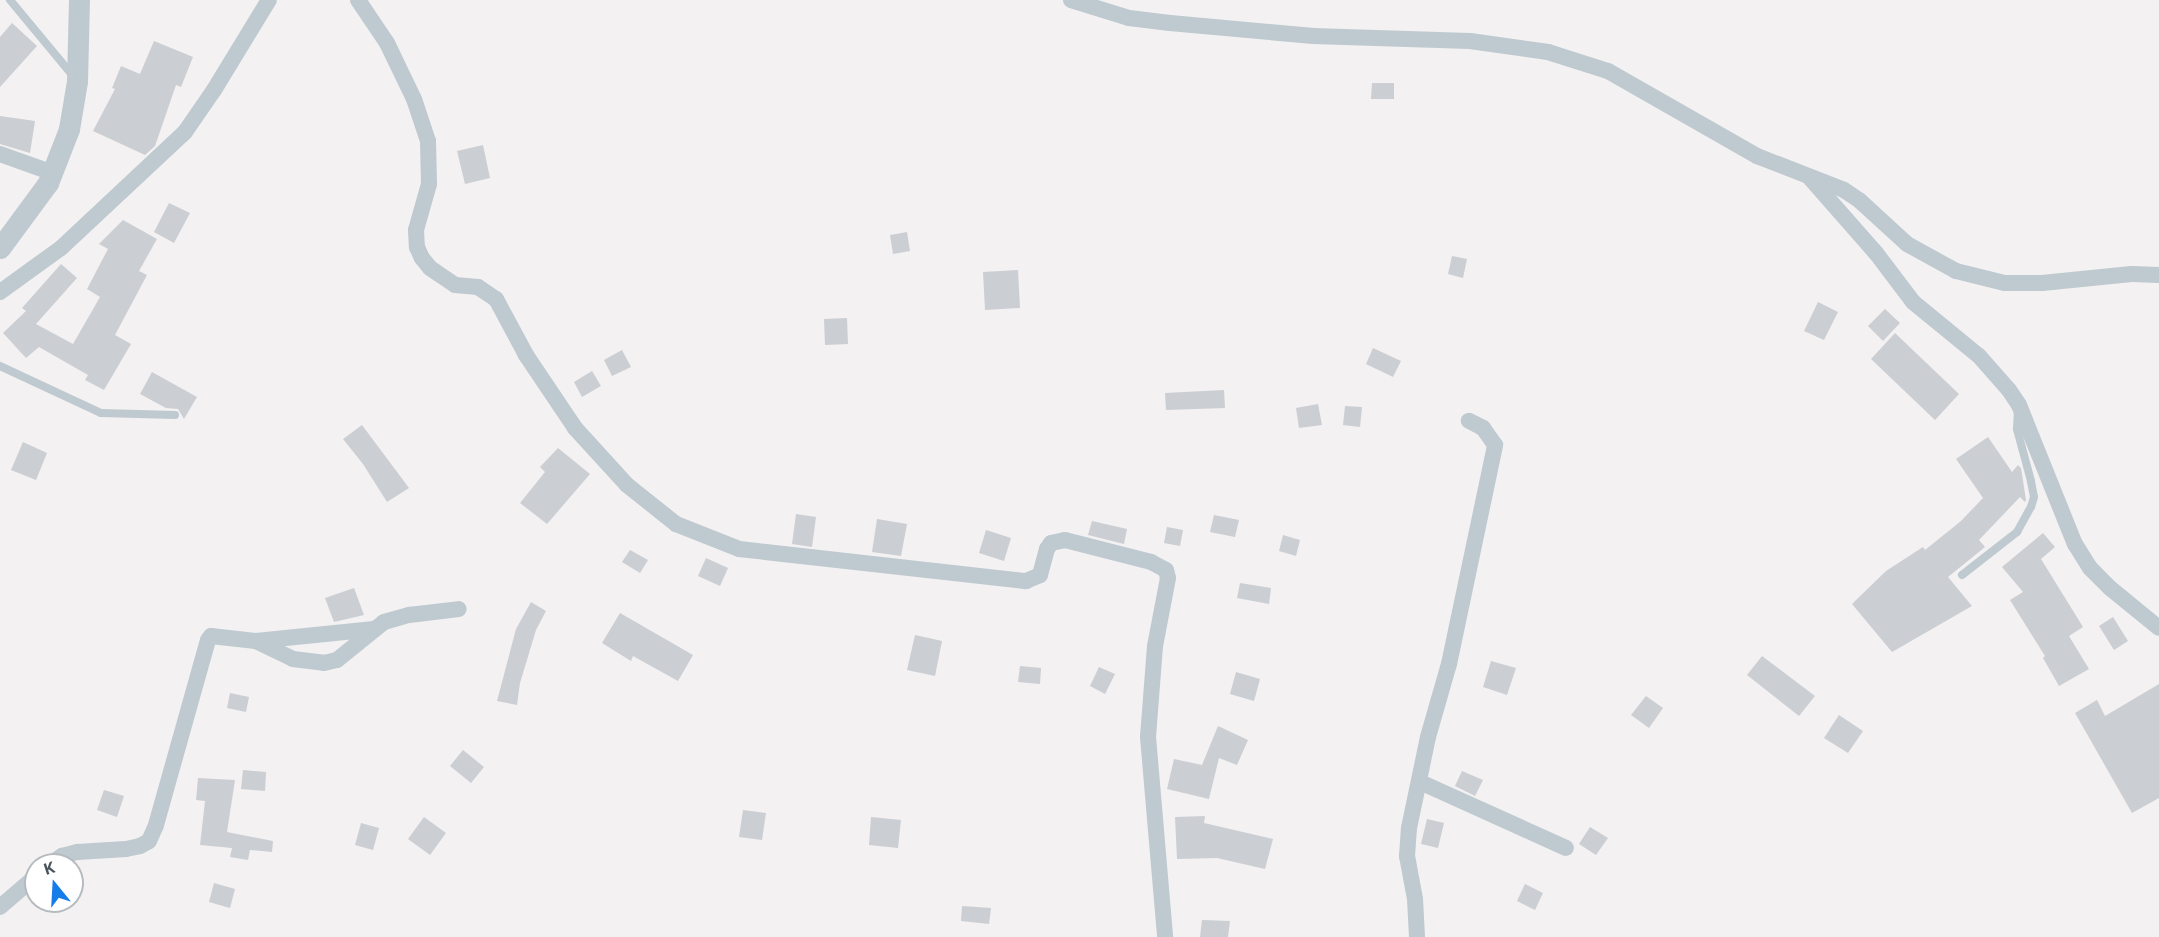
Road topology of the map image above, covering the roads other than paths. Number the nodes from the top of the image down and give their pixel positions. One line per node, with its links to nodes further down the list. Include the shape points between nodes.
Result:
1 (10, 0): 6 (lane)
2 (79, 0): 6 (street)
3 (269, 0): 12 (street, via 185,132 61,248)
4 (358, 0): 27 (street, via 414,99 428,141 429,184 416,230 422,258 455,285 478,287 496,299 526,355 575,428 627,485 676,524 739,549 1026,582 1040,574 1051,543 1065,540 1162,565 1168,578 1155,646 1148,737)
5 (1071, 0): 9 (street, via 1129,18 1170,23 1313,36 1470,41 1548,52 1608,71 1716,134)
6 (77, 81): 8 (street, via 69,129)
7 (0, 154): 8 (street)
8 (53, 172): 10 (street, via 35,204)
9 (1810, 177): 11 (street, via 1844,190 1907,244 1956,271 2005,283); 14 (street, via 1913,302 1978,356)
10 (0, 248)
11 (2159, 275)
12 (0, 292)
13 (0, 366): 15 (lane, via 101,413)
14 (2019, 405): 17 (lane, via 2017,429 2034,497 2031,507 2017,532); 19 (street, via 2074,544 2110,588)
15 (175, 415)
16 (1469, 421): 22 (street, via 1491,437 1494,455)
17 (1962, 575)
18 (459, 609): 20 (street, via 398,618)
19 (2159, 628)
20 (374, 629): 21 (street); 21 (street, via 337,660 324,663 293,658)
21 (256, 641): 24 (street, via 219,635 208,640 149,841 126,849)
22 (1420, 782): 23 (street); 28 (street, via 1407,846)
23 (1566, 848)
24 (73, 853)
25 (24, 886): 26 (street)
26 (0, 907)
27 (1165, 937)
28 (1417, 937)

